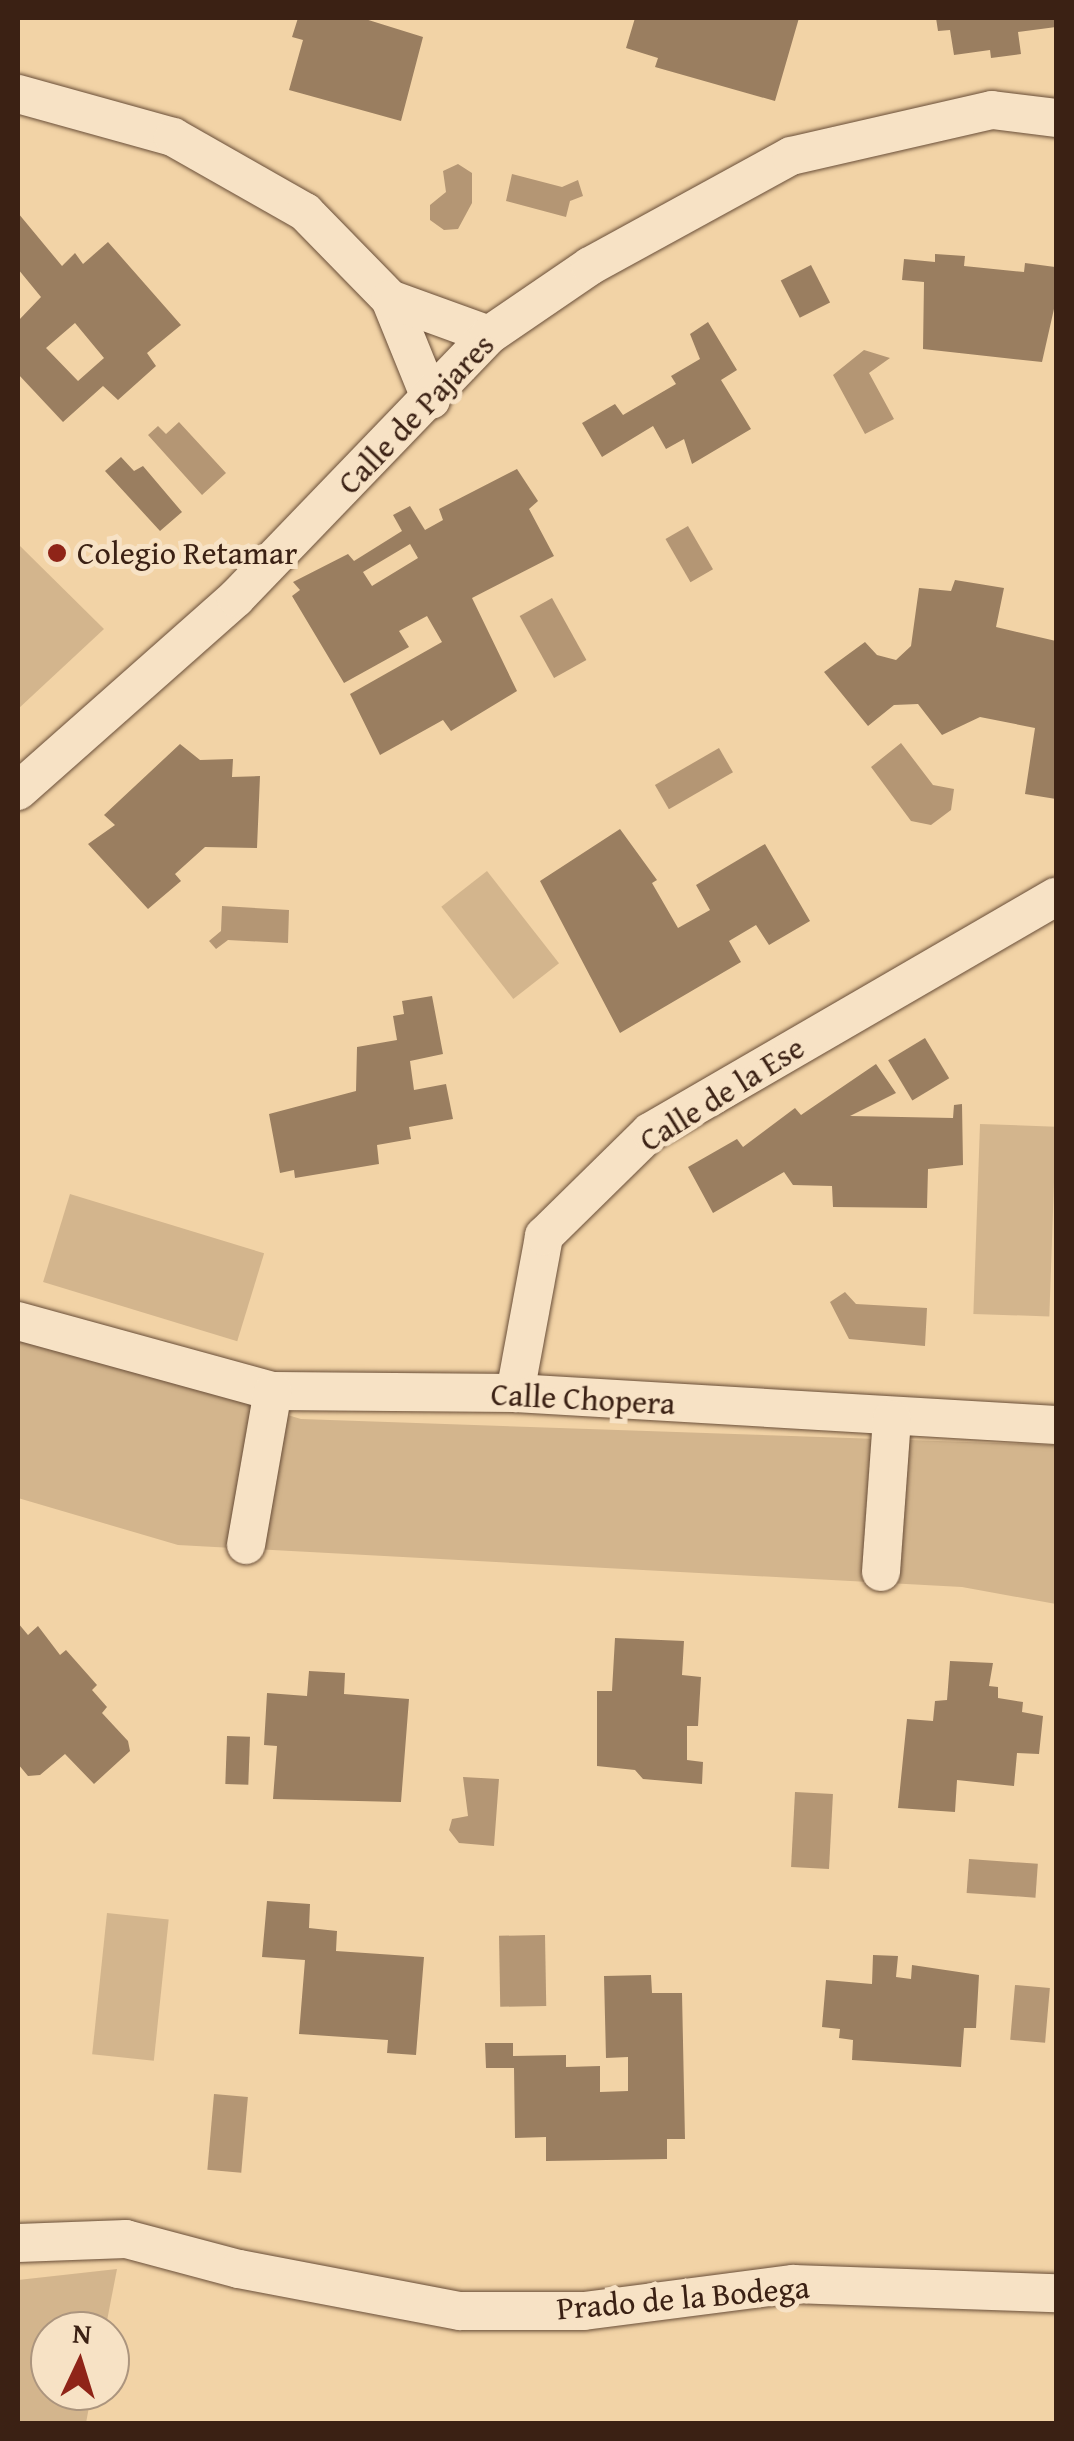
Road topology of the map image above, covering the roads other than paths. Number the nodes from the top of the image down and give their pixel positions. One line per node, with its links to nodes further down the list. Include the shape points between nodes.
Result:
1 (18, 94): 3 (street, via 173,137 306,212)
2 (1056, 118): 4 (street, Calle de Pajares, via 992,110 791,156 590,266)
3 (390, 300): 4 (street); 5 (street)
4 (489, 335): 5 (street, Calle de Pajares)
5 (431, 400): 6 (street, Calle de Pajares, via 236,598)
6 (18, 790)
7 (1056, 898): 10 (street, Calle de la Ese, via 650,1132 544,1236)
8 (18, 1321): 9 (street, Calle Chopera)
9 (273, 1392): 10 (street, Calle Chopera); 13 (street)
10 (515, 1392): 11 (street, Calle Chopera)
11 (892, 1419): 12 (street, Calle Chopera); 14 (street)
12 (1056, 1425)
13 (246, 1545)
14 (881, 1572)
15 (18, 2243): 16 (street, Prado de la Bodega, via 126,2239 239,2269 460,2311 584,2311 793,2284)
16 (1056, 2294)

